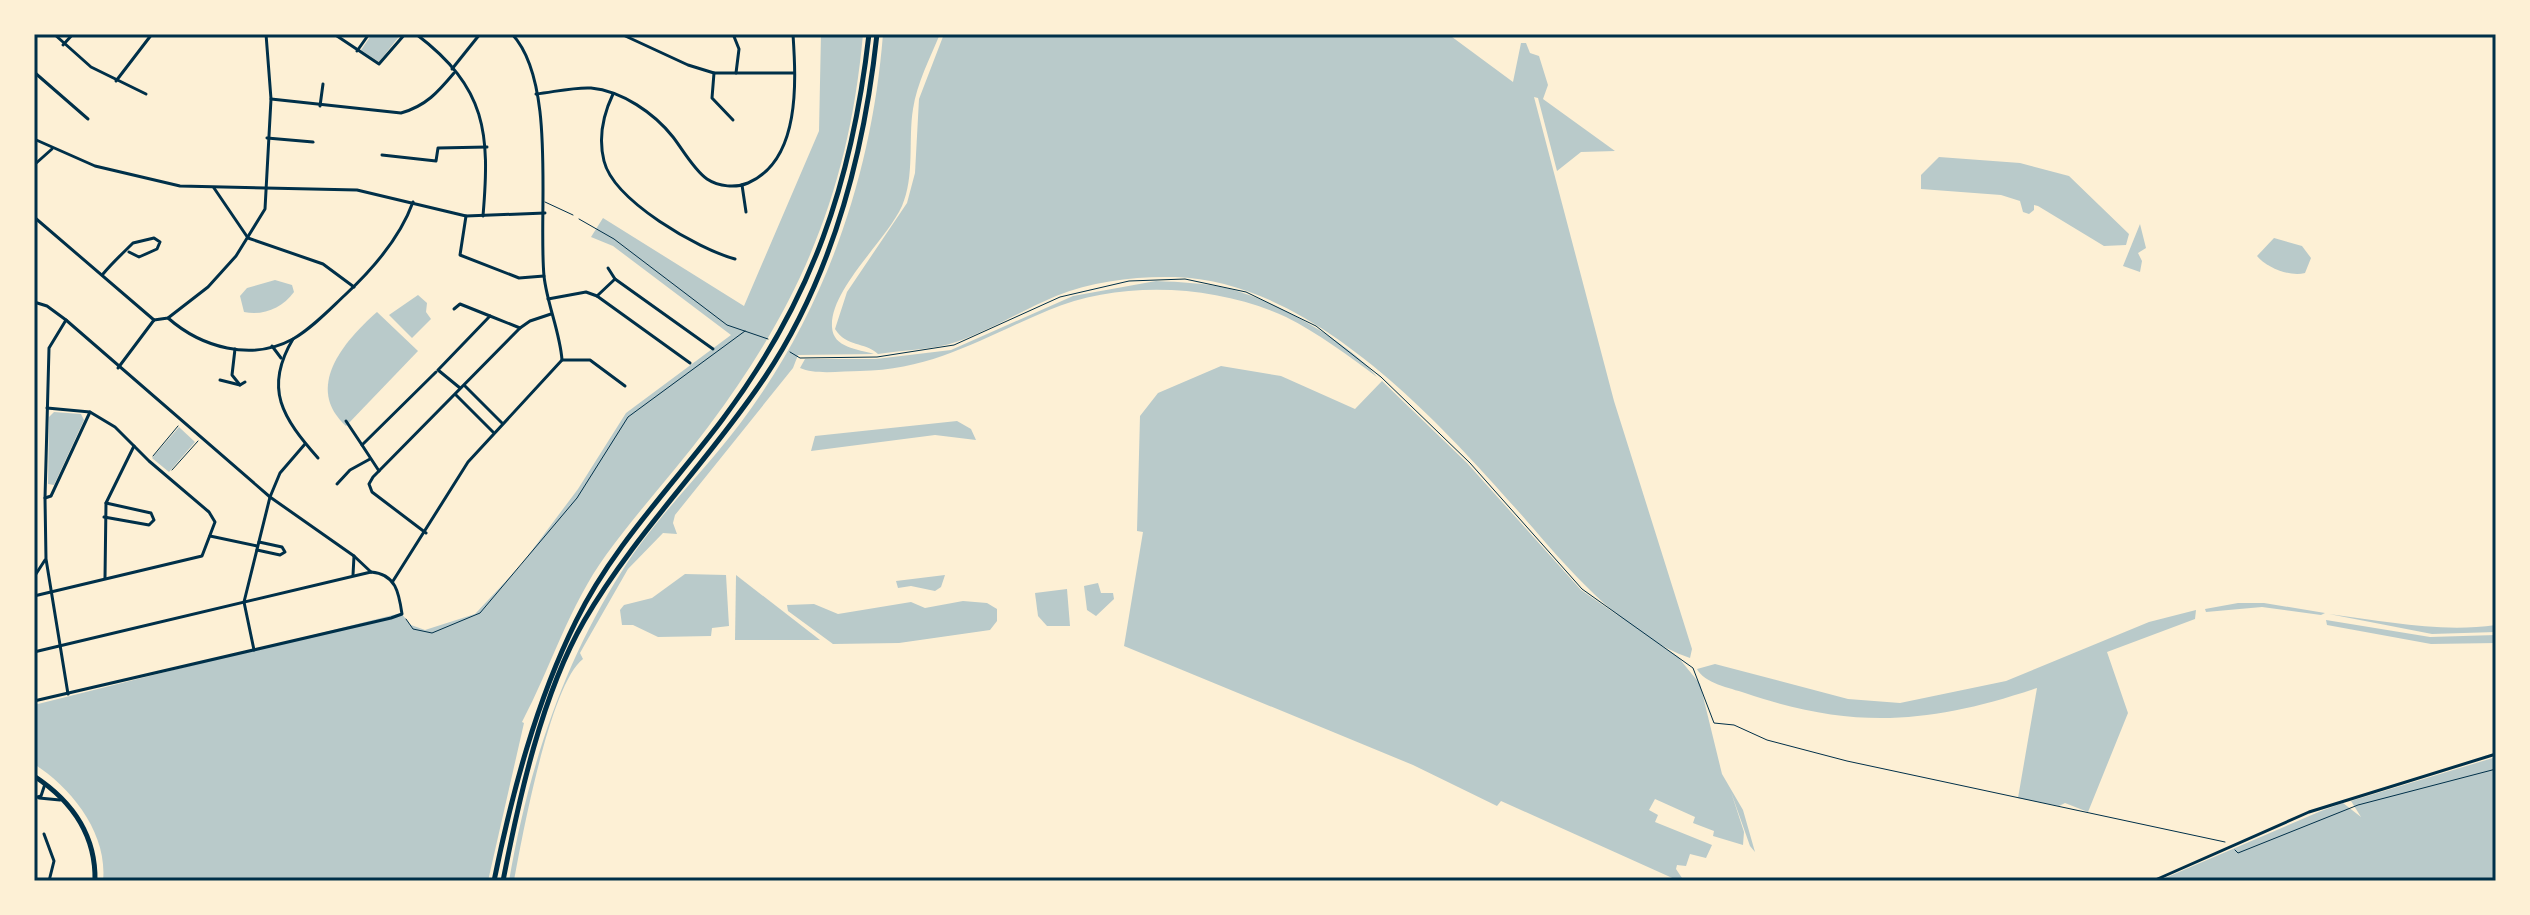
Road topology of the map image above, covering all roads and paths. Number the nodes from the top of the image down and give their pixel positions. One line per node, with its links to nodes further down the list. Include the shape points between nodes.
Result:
1 (54, 34): 16 (street)
2 (73, 34): 16 (street)
3 (152, 34): 23 (street)
4 (266, 34): 28 (street)
5 (334, 34): 17 (street)
6 (369, 34): 17 (street)
7 (405, 34): 17 (street, via 379,64)
8 (416, 34): 18 (street)
9 (480, 34): 18 (street)
10 (512, 34): 26 (street, via 529,62)
11 (621, 34): 20 (street)
12 (733, 34): 22 (street, via 739,49)
13 (793, 34): 21 (street)
14 (869, 34): 135 (main road, via 862,96 831,225 795,306 758,370 607,569 576,619 546,689)
15 (877, 34): 136 (main road, via 863,127 838,229 817,282 765,377 641,538 583,624 553,694)
16 (63, 45): 23 (street)
17 (357, 51)
18 (454, 70): 29 (street, via 418,109 401,113); 35 (street, via 478,110)
19 (34, 72): 30 (street)
20 (714, 73): 22 (street); 31 (street, via 712,98)
21 (794, 73): 22 (street); 39 (street, via 785,140 772,164)
22 (736, 74)
23 (116, 81): 25 (street)
24 (323, 84): 29 (street)
25 (146, 94)
26 (536, 94): 27 (street, via 591,88); 43 (street)
27 (613, 94): 39 (street, via 660,121 708,180); 52 (street, via 603,114 601,136 604,162 614,181 697,244)
28 (271, 99): 29 (street); 32 (street)
29 (320, 106)
30 (88, 119)
31 (733, 120)
32 (267, 138): 34 (street); 40 (street)
33 (34, 139): 36 (street)
34 (313, 142)
35 (487, 147): 37 (street, via 438,148 436,161); 48 (street)
36 (53, 149): 38 (street); 41 (street, via 136,178)
37 (382, 155)
38 (34, 165)
39 (742, 185): 44 (street)
40 (267, 187): 41 (street); 42 (street, via 357,190); 50 (street, via 265,209)
41 (214, 188): 50 (street)
42 (414, 201): 47 (street); 57 (street, via 402,228)
43 (545, 202): 45 (street); 46 (lane)
44 (746, 212)
45 (545, 213): 48 (street); 55 (street)
46 (573, 215): 68 (path, via 614,239 701,309)
47 (466, 216): 48 (street); 55 (street, via 460,255 519,278)
48 (483, 216)
49 (34, 217): 54 (street)
50 (248, 238): 57 (street, via 323,264); 64 (street, via 208,287)
51 (129, 252): 51 (street, via 135,242 160,242 139,257); 54 (street)
52 (735, 259)
53 (608, 268): 56 (street)
54 (103, 274): 66 (street)
55 (544, 276): 59 (street)
56 (615, 279): 58 (street); 73 (street)
57 (354, 287): 70 (street)
58 (597, 296): 59 (street, via 586,292); 77 (street)
59 (548, 299): 62 (street)
60 (34, 302): 65 (street)
61 (454, 309): 63 (street, via 460,304)
62 (551, 314): 67 (street); 76 (street)
63 (490, 316): 67 (street); 84 (street, via 438,370)
64 (168, 318): 66 (street); 72 (street, via 198,340)
65 (66, 320): 78 (street); 86 (street, via 49,348)
66 (154, 320): 78 (street)
67 (520, 328): 84 (street)
68 (746, 330): 69 (path); 119 (path, via 628,417 577,498 480,613 432,633 413,629)
69 (762, 335)
70 (293, 339): 71 (street); 74 (street)
71 (272, 346): 72 (street); 74 (street)
72 (235, 349): 80 (street)
73 (713, 349)
74 (281, 358): 93 (street, via 278,392)
75 (800, 358): 132 (path, via 877,357 954,345 1060,297 1129,281 1185,279 1246,292 1348,348 1470,463 1582,589 1689,664 1701,681 1714,723 1847,761)
76 (562, 360): 83 (street, via 590,360); 90 (street)
77 (690, 363)
78 (117, 368): 89 (street)
79 (436, 372): 94 (street)
80 (232, 375): 82 (street); 82 (street, via 242,383)
81 (220, 380): 82 (street)
82 (225, 383)
83 (625, 386)
84 (463, 387): 85 (street); 90 (street)
85 (456, 395): 91 (street); 99 (street)
86 (47, 408): 87 (street); 103 (street)
87 (90, 412): 95 (street); 103 (street, via 51,496)
88 (346, 421): 94 (street)
89 (181, 423): 92 (street); 98 (path)
90 (502, 423): 91 (street)
91 (493, 432): 106 (street, via 468,462)
92 (199, 439): 100 (path); 102 (street)
93 (305, 444): 96 (street); 102 (street, via 280,473)
94 (362, 445): 97 (street)
95 (134, 446): 98 (street); 104 (street)
96 (318, 458)
97 (370, 459): 99 (street); 101 (street)
98 (149, 461): 100 (street)
99 (379, 471): 106 (street, via 369,484 372,492)
100 (167, 476): 107 (street, via 214,517)
101 (337, 484)
102 (270, 497): 108 (street); 109 (street)
103 (45, 498): 110 (street)
104 (106, 503): 105 (street); 105 (street, via 151,513 154,520 149,525)
105 (104, 517): 114 (street)
106 (426, 533): 115 (street)
107 (210, 536): 108 (street); 114 (street, via 202,556)
108 (258, 546): 108 (street, via 282,547 285,552 280,555); 118 (street)
109 (354, 556): 111 (street); 112 (street)
110 (46, 559): 113 (street); 116 (street)
111 (371, 572): 112 (street); 115 (street)
112 (353, 575): 118 (street)
113 (34, 577)
114 (105, 578): 116 (street)
115 (393, 581): 119 (street)
116 (50, 592): 117 (street); 120 (street)
117 (34, 596)
118 (244, 602): 120 (street); 121 (street)
119 (402, 614): 121 (street)
120 (59, 646): 122 (street); 123 (street)
121 (254, 650): 123 (street)
122 (34, 652)
123 (68, 694): 124 (street)
124 (34, 701)
125 (2496, 754): 132 (street, via 2309,812)
126 (2496, 769): 132 (path, via 2358,805 2238,853)
127 (34, 776): 128 (main road)
128 (45, 783): 129 (street); 130 (main road)
129 (36, 798): 130 (street)
130 (63, 798): 134 (main road, via 88,836)
131 (44, 834): 133 (street, via 54,861)
132 (2232, 847): 137 (street)
133 (49, 881)
134 (95, 881)
135 (494, 881)
136 (503, 881)
137 (2153, 881)

